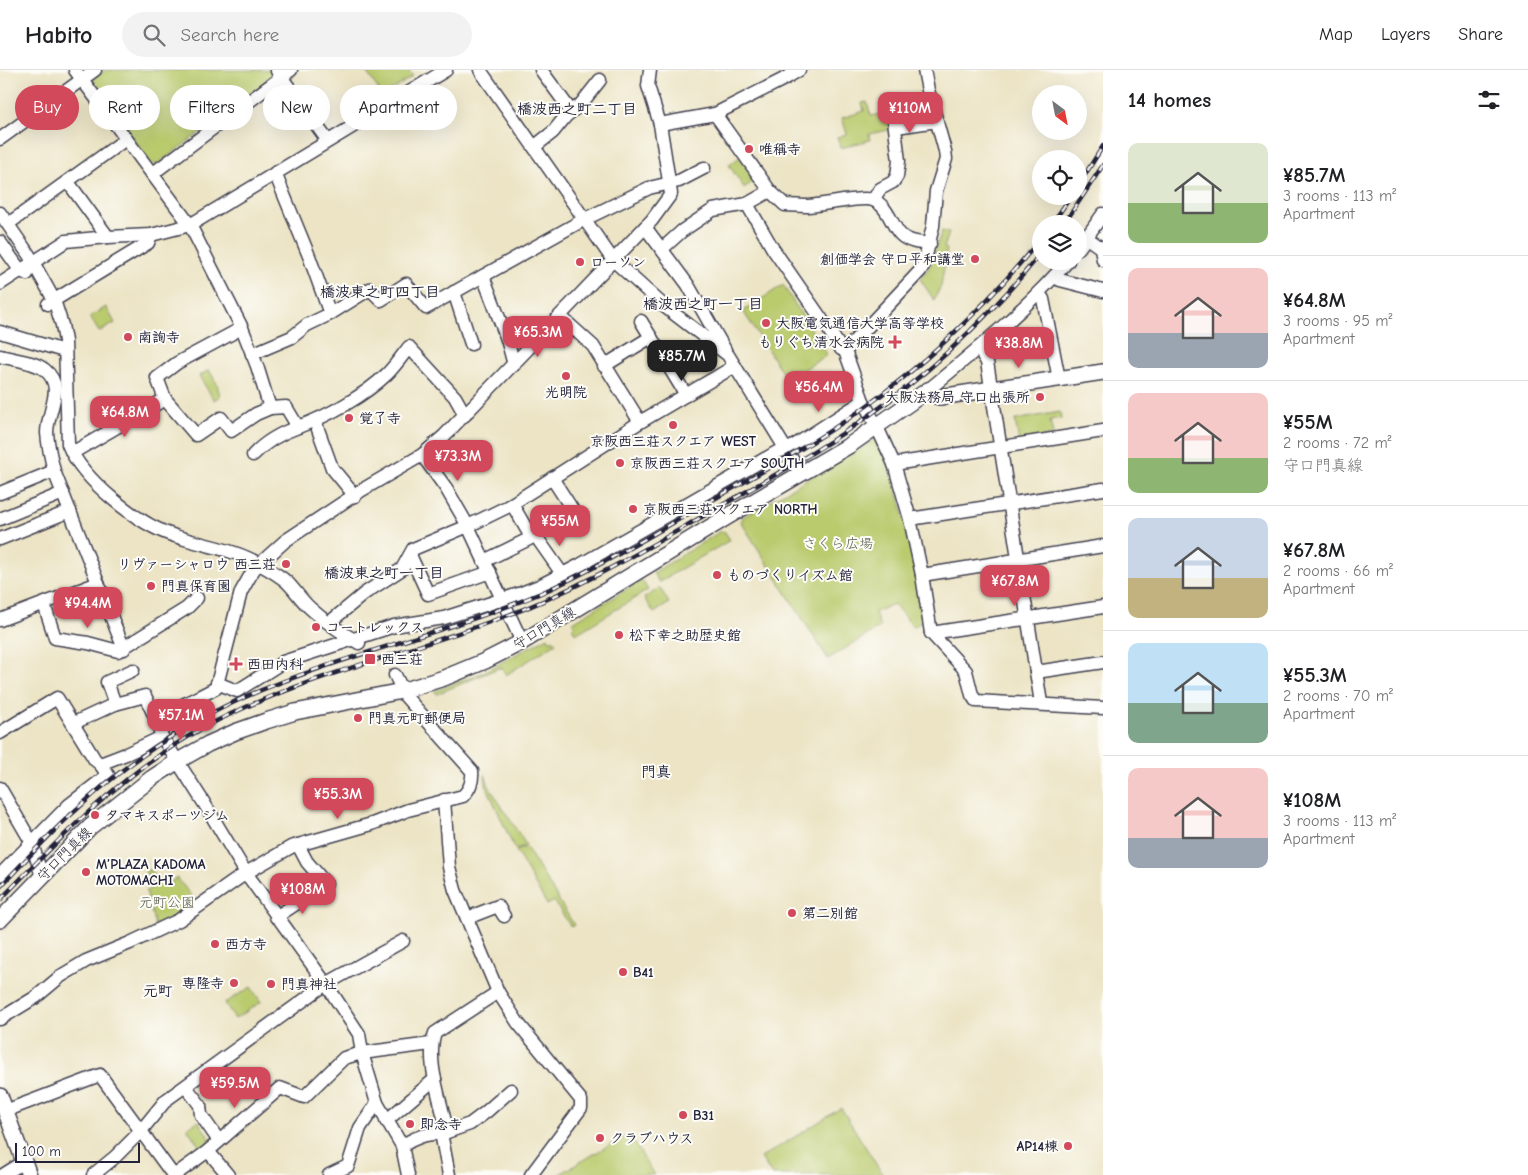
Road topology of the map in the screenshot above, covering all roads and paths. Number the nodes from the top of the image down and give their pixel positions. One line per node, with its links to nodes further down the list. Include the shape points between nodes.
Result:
1 (95, 70): 9 (street)
2 (446, 70): 19 (street)
3 (480, 70): 20 (street)
4 (541, 70): 11 (street)
5 (650, 70): 15 (street, via 648,86)
6 (799, 70): 13 (street)
7 (924, 70): 14 (street)
8 (283, 72): 19 (street); 23 (street)
9 (79, 75): 17 (street); 18 (street)
10 (600, 80): 11 (street, via 582,104)
11 (571, 111): 20 (street)
12 (893, 112): 16 (street)
13 (715, 114): 15 (street); 26 (street)
14 (937, 121): 16 (street); 39 (street, via 946,159 936,190)
15 (660, 124): 25 (street)
16 (896, 127): 27 (street, via 900,162 897,176 880,189)
17 (0, 139)
18 (126, 139): 23 (street); 24 (street)
19 (328, 141): 22 (street)
20 (534, 147): 31 (street)
21 (704, 168): 25 (street)
22 (274, 173): 33 (street); 54 (street)
23 (152, 174): 33 (street)
24 (68, 182): 32 (street); 36 (street)
25 (668, 183): 31 (street, via 649,188); 34 (street, via 671,194)
26 (770, 191): 27 (street, via 785,205); 28 (street)
27 (873, 200): 39 (street, via 884,208 898,234)
28 (747, 204): 41 (street, via 713,210); 63 (street, via 773,249)
29 (0, 213): 32 (street)
30 (1103, 214): 37 (street)
31 (585, 219): 43 (street); 47 (street)
32 (8, 224): 44 (street)
33 (190, 225): 35 (street); 57 (street)
34 (645, 227): 41 (street); 43 (street)
35 (151, 235): 36 (street); 53 (street, via 148,243)
36 (108, 237): 44 (street, via 66,241)
37 (1087, 237)
38 (0, 242): 45 (street)
39 (930, 244): 63 (street, via 920,271)
40 (1087, 245): 42 (street)
41 (662, 249): 66 (street, via 688,285)
42 (1102, 252)
43 (613, 260): 55 (street); 66 (street)
44 (33, 262): 45 (street); 53 (street)
45 (20, 270): 49 (street); 53 (street, via 30,275)
46 (1060, 270): 48 (street)
47 (483, 276): 51 (street); 67 (street)
48 (1054, 277): 50 (street); 52 (street)
49 (0, 284)
50 (1103, 291)
51 (454, 292): 54 (street, via 426,308 406,284 381,300 370,289); 60 (street)
52 (1039, 294): 61 (street); 70 (street, via 1043,299)
53 (51, 302): 62 (street, via 62,325)
54 (330, 314): 64 (street, via 292,337)
55 (560, 316): 67 (street); 68 (street, via 593,346)
56 (641, 321): 59 (street)
57 (242, 328): 64 (street); 74 (street, via 177,363 157,378)
58 (0, 332): 62 (street)
59 (651, 337): 68 (street); 73 (street)
60 (471, 344)
61 (979, 349): 71 (street, via 987,362); 72 (street)
62 (64, 351): 85 (street, via 67,432)
63 (845, 351): 75 (street)
64 (252, 354): 76 (street)
65 (0, 356): 89 (street, via 39,366 54,382 47,432)
66 (731, 361): 73 (street); 84 (street)
67 (514, 365): 77 (street)
68 (604, 366): 79 (street)
69 (1103, 372): 70 (main road)
70 (1059, 379): 71 (main road)
71 (990, 388): 72 (main road, via 940,397); 83 (street)
72 (928, 390): 80 (main road, 守口門真線)
73 (686, 396): 79 (street)
74 (166, 399): 76 (street, via 196,434 221,418 231,431); 85 (street)
75 (863, 400): 80 (street); 84 (street)
76 (270, 408): 81 (street, via 286,407)
77 (466, 415): 78 (street, via 409,347 388,373 363,393); 87 (street)
78 (315, 421): 81 (street); 95 (street, via 332,468)
79 (640, 422): 91 (street)
80 (877, 426): 88 (street); 90 (main road, 守口門真線)
81 (298, 427): 86 (street, via 281,433)
82 (1103, 431): 83 (street)
83 (1000, 448): 88 (street); 97 (street)
84 (785, 449): 90 (street); 109 (street)
85 (72, 453): 107 (street, via 95,482 127,511 155,529)
86 (253, 455)
87 (422, 455): 95 (street); 101 (street)
88 (894, 464): 100 (street)
89 (54, 471): 93 (street); 94 (street)
90 (801, 474): 121 (main road, 守口門真線)
91 (552, 478): 96 (street); 102 (street, via 572,509)
92 (1103, 489): 97 (street)
93 (0, 493)
94 (63, 493): 98 (street); 99 (street)
95 (355, 496): 107 (street, via 285,541)
96 (512, 504): 101 (street); 102 (street)
97 (1009, 504): 100 (street); 106 (street)
98 (70, 511): 103 (street); 111 (street)
99 (0, 519)
100 (910, 519): 110 (street)
101 (468, 526): 105 (street, via 413,549); 108 (street)
102 (533, 536): 108 (street); 109 (street)
103 (0, 539)
104 (1103, 546): 106 (street)
105 (410, 555): 108 (street, via 428,594); 118 (street, via 402,569 365,593)
106 (1019, 560): 110 (street); 116 (street)
107 (259, 564): 118 (street, via 285,581 310,608); 127 (street, via 241,592)
108 (487, 566): 113 (street)
109 (563, 574): 113 (street, via 519,594)
110 (922, 575): 119 (street)
111 (98, 582): 114 (street); 122 (street)
112 (197, 598): 122 (street, via 188,608)
113 (502, 598): 120 (street, via 444,618 403,624); 121 (street)
114 (44, 604): 117 (street); 122 (street, via 55,638 118,651)
115 (1103, 607): 116 (street)
116 (1028, 619): 119 (street); 125 (street)
117 (0, 620)
118 (330, 622): 120 (street)
119 (931, 633): 129 (street, via 966,671 976,701)
120 (357, 642): 127 (street, via 283,662 237,690)
121 (522, 642): 128 (main road, 守口門真線, via 444,678)
122 (124, 649)
123 (1103, 662): 125 (street)
124 (133, 670): 130 (street, via 107,682)
125 (1036, 672): 129 (street)
126 (395, 675): 128 (street)
127 (217, 683): 132 (street, via 216,688)
128 (402, 691): 136 (main road, 守口門真線, via 266,721 208,744); 139 (street, via 472,771 469,790 463,796)
129 (1041, 703): 131 (street)
130 (115, 704): 132 (street, via 145,696); 133 (street)
131 (1103, 708)
132 (156, 720): 135 (street)
133 (74, 724): 134 (street, via 57,698); 137 (street)
134 (0, 734)
135 (162, 737): 136 (street); 137 (street)
136 (178, 761): 142 (street); 144 (main road, 守口門真線, via 108,811)
137 (100, 764): 140 (street, via 108,775 68,805)
138 (2, 796): 140 (street)
139 (444, 800): 141 (street); 147 (street, via 449,868)
140 (32, 843): 143 (street); 144 (street)
141 (298, 845): 142 (street); 146 (street, via 307,862 326,884)
142 (246, 873): 146 (street); 152 (street, via 179,920 86,961)
143 (0, 875)
144 (42, 877): 148 (main road, 守口門真線)
145 (504, 916): 147 (street, via 498,906)
146 (276, 917): 150 (street)
147 (467, 918): 151 (street)
148 (0, 920)
149 (403, 940): 150 (street)
150 (326, 984): 154 (street, via 359,1034); 156 (street)
151 (498, 992): 153 (street, via 434,1033); 175 (street, via 518,1023 581,1100 581,1108)
152 (0, 1019)
153 (431, 1044): 154 (street); 155 (street)
154 (362, 1053): 159 (street); 164 (street, via 344,1058 304,1098 280,1088)
155 (435, 1079): 161 (street); 163 (street, via 444,1113)
156 (186, 1087): 162 (street, via 166,1100); 164 (street, via 200,1105 201,1116)
157 (511, 1090): 163 (street, via 470,1124)
158 (0, 1096): 160 (main road)
159 (377, 1103): 161 (street); 168 (street, via 360,1128 348,1166)
160 (5, 1111): 162 (street, via 100,1075); 167 (main road)
161 (386, 1121): 165 (street)
162 (140, 1132): 170 (street); 171 (street)
163 (444, 1132): 165 (street, via 415,1138); 174 (street)
164 (219, 1141): 166 (street)
165 (402, 1146): 173 (street)
166 (208, 1150): 171 (street); 172 (street)
167 (26, 1168): 169 (street)
168 (333, 1174)
169 (3, 1175)
170 (92, 1175)
171 (174, 1175)
172 (228, 1175)
173 (408, 1175)
174 (449, 1175)
175 (531, 1175)

